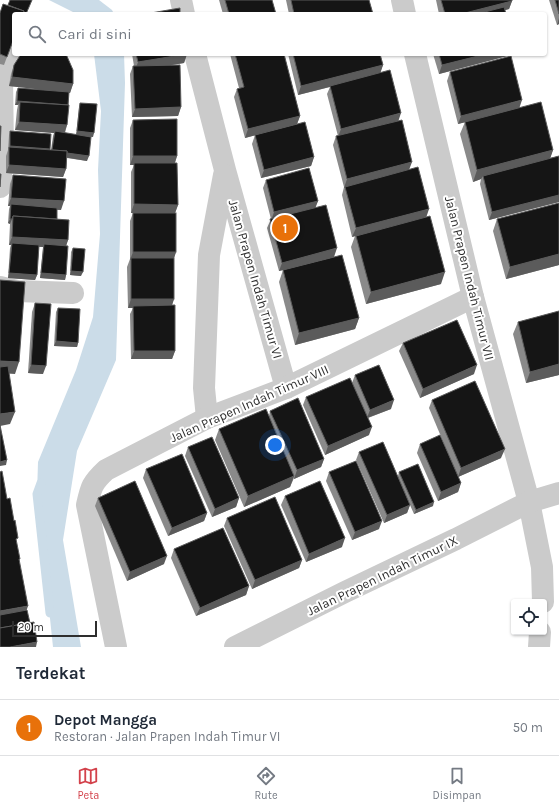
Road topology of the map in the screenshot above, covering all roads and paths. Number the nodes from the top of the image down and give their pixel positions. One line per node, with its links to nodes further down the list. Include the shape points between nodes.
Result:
1 (181, 0): 3 (street)
2 (402, 0): 4 (street)
3 (184, 12)
4 (405, 12)
5 (12, 52): 8 (street)
6 (196, 56): 9 (street, Jalan Prapen Indah Timur VI)
7 (415, 56): 13 (street, Jalan Prapen Indah Timur VII)
8 (1, 73): 10 (street, via 3,155)
9 (225, 170): 14 (street, Jalan Prapen Indah Timur VI); 15 (street, Jalan Prapen Indah Timur VI, via 209,255 204,388)
10 (0, 181)
11 (0, 287): 12 (street, via 17,291)
12 (73, 293)
13 (473, 297): 14 (street, Jalan Prapen Indah Timur VIII); 17 (street, Jalan Prapen Indah Timur VII)
14 (286, 388): 15 (street, Jalan Prapen Indah Timur VIII)
15 (207, 418): 20 (street, Jalan Prapen Indah Timur VIII, via 106,470 94,481 87,506)
16 (559, 493): 17 (street, Jalan Prapen Indah Timur IX)
17 (529, 502): 18 (street, via 542,567); 21 (street, Jalan Prapen Indah Timur IX)
18 (543, 599)
19 (540, 635): 22 (street)
20 (116, 647)
21 (235, 647)
22 (539, 647)

